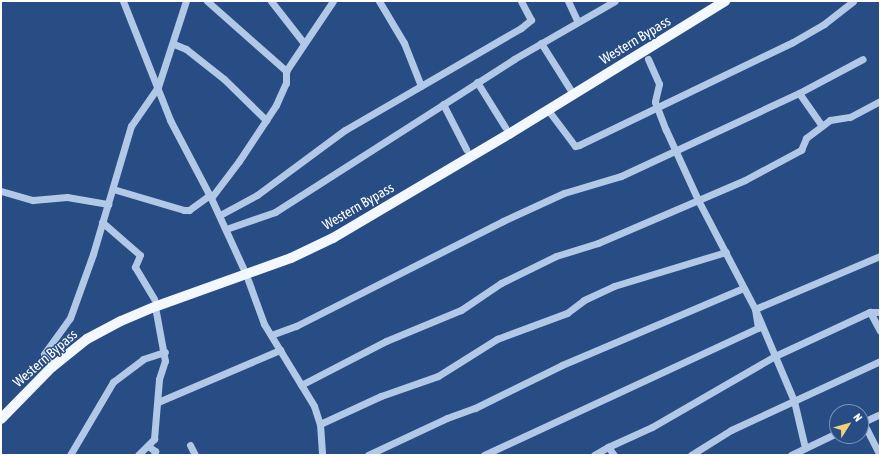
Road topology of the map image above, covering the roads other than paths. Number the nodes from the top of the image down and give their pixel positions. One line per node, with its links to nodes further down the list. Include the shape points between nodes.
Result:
1 (123, 1): 21 (street)
2 (186, 1): 15 (street)
3 (208, 1): 18 (street)
4 (271, 1): 13 (street)
5 (333, 1): 13 (street)
6 (379, 1): 20 (street, via 404,43)
7 (521, 1): 20 (street, via 531,20 511,35)
8 (568, 1): 12 (street)
9 (615, 1): 12 (street)
10 (726, 1): 27 (main road, Western Bypass)
11 (853, 1): 26 (street, via 824,24 793,42)
12 (578, 22): 14 (street)
13 (303, 42): 18 (street)
14 (541, 43): 19 (street); 22 (street)
15 (174, 44): 21 (street); 28 (street, via 186,49 224,78)
16 (648, 59): 26 (street, via 659,84 655,99)
17 (863, 59): 23 (street)
18 (286, 71): 28 (street, via 286,83)
19 (477, 82): 25 (street); 30 (street)
20 (421, 86): 38 (street, via 345,130 257,195)
21 (158, 87): 33 (street, via 131,126); 35 (street, via 175,131)
22 (570, 89)
23 (799, 93): 29 (street); 32 (street)
24 (880, 101): 29 (street, via 850,117 830,120)
25 (442, 104): 31 (street); 40 (street, via 275,212)
26 (657, 106): 27 (street, via 575,146); 32 (street)
27 (548, 110): 62 (main road, Western Bypass, via 332,238 285,261 157,306 87,339 58,362)
28 (266, 120): 35 (street)
29 (822, 126): 36 (street, via 806,138 801,150 745,180)
30 (505, 127)
31 (466, 149)
32 (675, 151): 36 (street); 52 (street, via 621,176 564,193 509,218 296,326)
33 (113, 189): 35 (street, via 184,210 189,210); 37 (street)
34 (1, 191): 37 (street, via 33,200 67,196)
35 (211, 197): 38 (street)
36 (698, 200): 41 (street); 58 (street, via 598,243 556,256 501,284 461,310 386,341)
37 (108, 204): 39 (street)
38 (220, 215): 40 (street)
39 (102, 222): 46 (street, via 140,255 135,267); 56 (street, via 70,318 44,354)
40 (226, 229): 43 (street)
41 (726, 252): 45 (street); 64 (street, via 614,286 584,300 567,313 497,339 438,376 381,396)
42 (880, 256): 47 (street)
43 (243, 268)
44 (248, 280): 52 (street)
45 (743, 288): 47 (street); 76 (street, via 562,365 475,408 447,418)
46 (154, 299)
47 (755, 309): 55 (street); 77 (street, via 758,328)
48 (156, 312): 54 (street)
49 (870, 312): 50 (street); 51 (street); 55 (street)
50 (880, 312)
51 (880, 331)
52 (271, 335): 53 (street)
53 (280, 350): 58 (street); 60 (street)
54 (165, 352): 60 (street, via 159,379); 71 (street, via 143,359 113,382)
55 (775, 356): 59 (street); 69 (street, via 652,427)
56 (48, 360)
57 (880, 361): 59 (street)
58 (301, 386): 64 (street, via 314,406)
59 (794, 401): 70 (street); 80 (street, via 731,430)
60 (158, 402): 68 (street, via 154,439)
61 (880, 414): 63 (street)
62 (1, 418)
63 (869, 419)
64 (320, 424): 75 (street)
65 (869, 435): 82 (street)
66 (829, 437): 70 (street)
67 (190, 445): 74 (street)
68 (148, 446): 72 (street); 73 (street, via 155,451)
69 (608, 447): 78 (street); 79 (street)
70 (805, 448): 81 (street)
71 (70, 455)
72 (138, 455)
73 (154, 455)
74 (195, 455)
75 (322, 455)
76 (368, 455)
77 (484, 455)
78 (594, 455)
79 (614, 455)
80 (690, 455)
81 (791, 455)
82 (880, 455)

